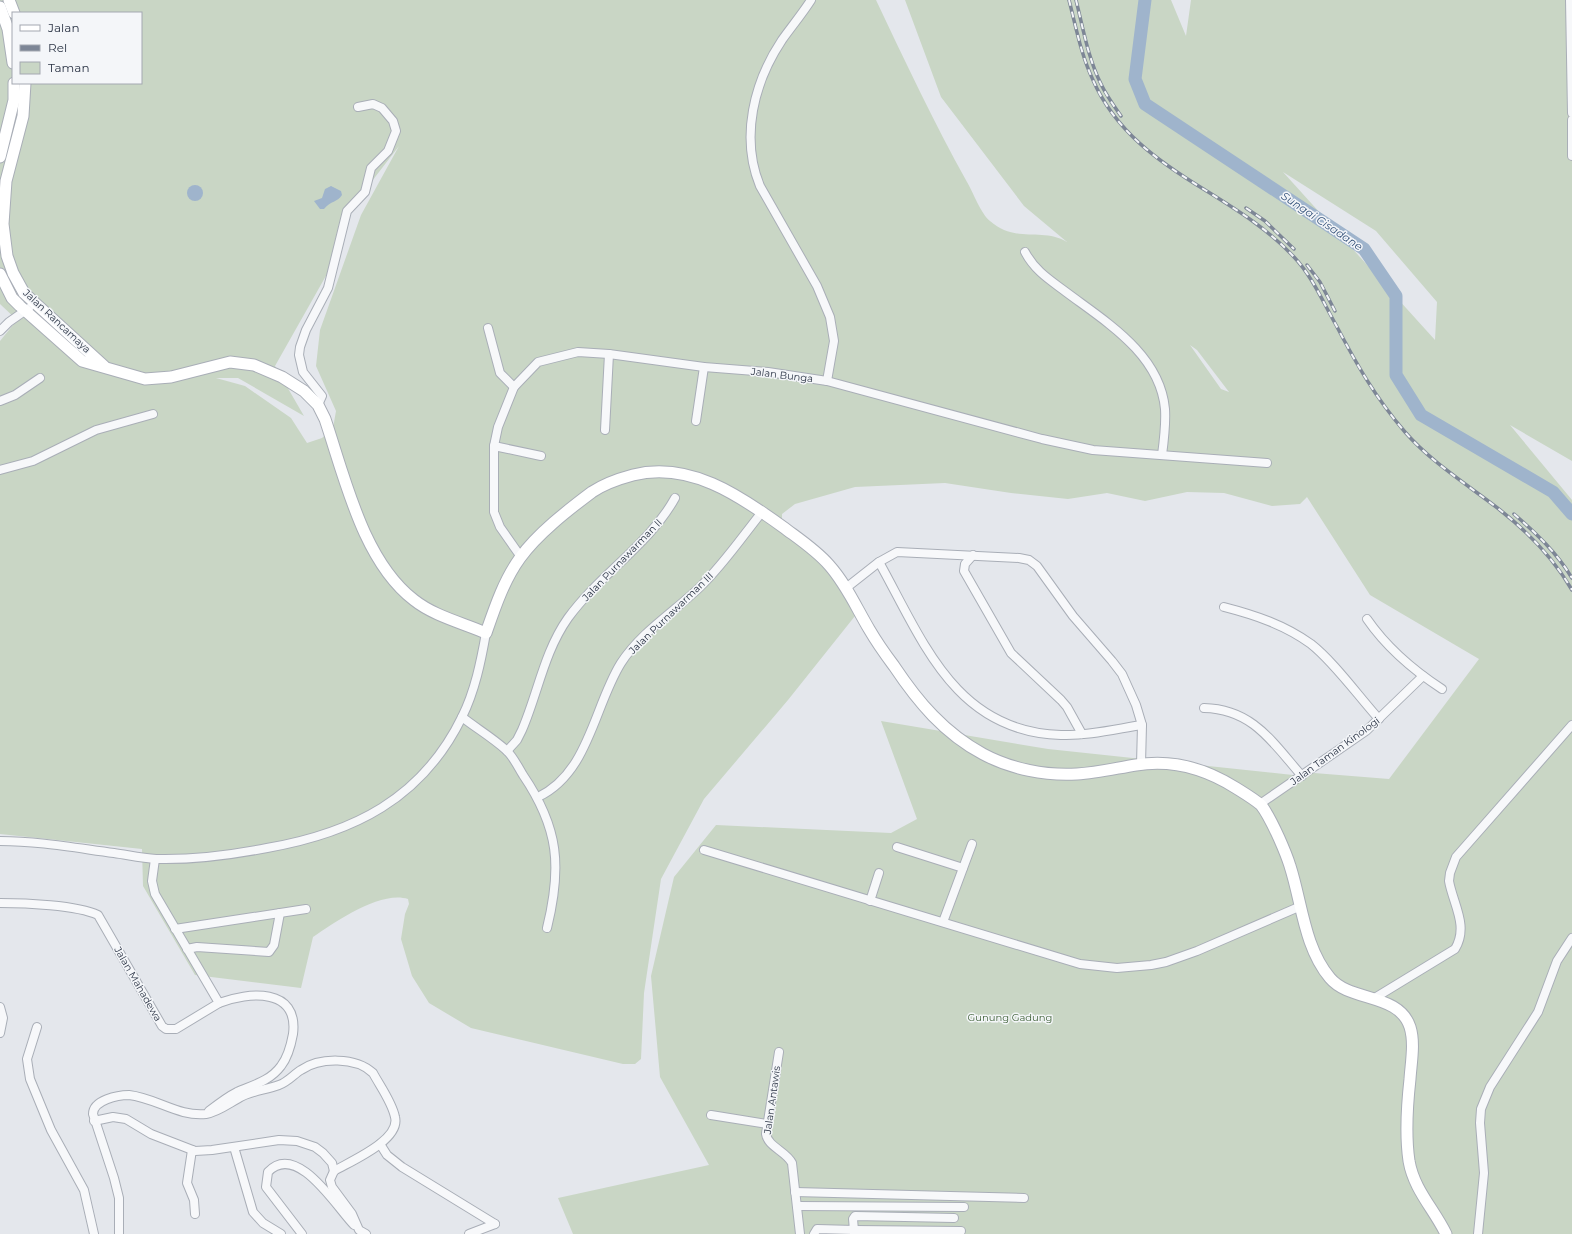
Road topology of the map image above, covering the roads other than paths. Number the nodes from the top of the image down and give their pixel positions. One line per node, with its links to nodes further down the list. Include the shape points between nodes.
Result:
1 (9, 0): 5 (street)
2 (811, 0): 25 (street, Jalan Bunga, via 782,40 758,86 752,117 751,148 754,172 760,186 817,286 830,317 834,345)
3 (1570, 0): 10 (street)
4 (0, 7): 6 (street, via 8,29)
5 (14, 12)
6 (12, 56)
7 (14, 84): 13 (street, via 14,100)
8 (25, 84): 14 (street, Jalan Rancamaya, via 22,116)
9 (358, 107): 28 (street, via 373,104 382,108 393,121 396,131 388,151 371,168 365,192 347,211 328,288 300,347 303,372 322,396)
10 (1572, 113)
11 (1572, 120): 12 (street)
12 (1572, 156)
13 (0, 157)
14 (3, 180): 17 (street, Jalan Rancamaya, via 3,224 7,256 18,283)
15 (1025, 252): 33 (street, via 1038,271 1124,337 1150,367 1160,385 1164,402)
16 (0, 274): 18 (street, Jalan Rancamaya, via 12,298)
17 (35, 303): 18 (street); 22 (street, Jalan Rancamaya)
18 (24, 311): 20 (street); 22 (street, Jalan Rancamaya, via 82,361)
19 (488, 328): 26 (street, via 500,373)
20 (0, 331)
21 (609, 354): 23 (street, Jalan Bunga); 26 (street, Jalan Bunga, via 578,352 538,362); 31 (street)
22 (105, 367): 28 (street, via 135,378 158,379 230,362 241,362 282,377 304,391)
23 (704, 368): 25 (street, Jalan Bunga, via 768,372); 30 (street)
24 (40, 378): 27 (street, via 15,395)
25 (827, 381): 33 (street, via 1042,439 1093,450)
26 (514, 387): 32 (street, Jalan Bunga, via 498,427)
27 (0, 401)
28 (318, 405): 45 (street, via 364,533 382,565 414,600)
29 (153, 414): 36 (street, via 100,428 33,461)
30 (696, 421)
31 (605, 430)
32 (494, 446): 34 (street); 40 (street, Jalan Bunga, via 494,512 500,527)
33 (1162, 455): 35 (street)
34 (541, 456)
35 (1268, 463)
36 (0, 470)
37 (675, 498): 54 (street, Jalan Purnawarman II, via 655,528 599,582 568,618 547,658 522,730)
38 (762, 512): 40 (street, via 720,486 686,474 641,473 620,478 598,488 574,505); 42 (street, via 815,551); 57 (street, Jalan Purnawarman III, via 702,585 628,653 613,677 576,763 560,784)
39 (973, 555): 41 (street, via 904,551 891,554); 51 (street, via 1019,558 1029,560 1037,566 1073,616 1122,674); 53 (street, via 965,564 964,571 1002,640 1020,663 1067,707)
40 (521, 557): 45 (street, via 497,599)
41 (880, 562): 42 (street); 53 (street, via 935,662 950,683 975,707 993,718 1027,731 1062,735)
42 (846, 588): 55 (street, via 871,632 916,699 938,723 986,756 1031,771 1056,774 1078,774)
43 (1224, 607): 50 (street, via 1265,619 1312,645)
44 (1367, 619): 46 (street, via 1385,642)
45 (486, 633): 49 (street, via 478,669)
46 (1423, 676): 47 (street); 50 (street, Jalan Taman Kinologi)
47 (1442, 689)
48 (1204, 708): 56 (street, via 1232,713 1253,723)
49 (462, 717): 54 (street); 63 (street, via 440,752 418,779 378,811 351,825 309,840 248,852 199,858)
50 (1379, 719): 56 (street, Jalan Taman Kinologi)
51 (1142, 725): 53 (street); 55 (street)
52 (1572, 725): 76 (street, via 1456,857 1449,881 1462,928 1455,949)
53 (1082, 734)
54 (507, 751): 57 (street)
55 (1141, 764): 58 (street, via 1161,763 1199,769 1218,776)
56 (1302, 776): 58 (street, Jalan Taman Kinologi)
57 (538, 797): 72 (street, via 557,860 555,891)
58 (1260, 804): 68 (street, via 1274,827 1289,863)
59 (0, 841): 63 (street, via 41,843)
60 (972, 844): 64 (street)
61 (897, 847): 64 (street)
62 (704, 850): 66 (street)
63 (154, 859): 73 (street, via 152,888)
64 (963, 868): 71 (street)
65 (879, 873): 66 (street)
66 (870, 901): 71 (street)
67 (0, 903): 77 (street, Jalan Mahadewa, via 28,903 88,911 98,915 166,1029 176,1029)
68 (1301, 906): 71 (street, via 1172,960 1117,968 1080,964); 76 (street, via 1306,930 1320,964 1328,976 1338,986)
69 (306, 909): 70 (street)
70 (280, 913): 73 (street); 75 (street, via 274,945 269,952 197,946)
71 (943, 922)
72 (547, 928)
73 (175, 930): 75 (street)
74 (1572, 938): 107 (street, via 1557,962 1538,1012 1490,1088 1481,1109 1484,1173)
75 (187, 949): 77 (street)
76 (1373, 999): 106 (street, via 1400,1012 1411,1028 1412,1060 1406,1120 1410,1162 1420,1194)
77 (219, 1003): 82 (street, via 246,995 271,997 289,1010 293,1033 286,1059 276,1072 224,1100)
78 (0, 1007): 80 (street)
79 (37, 1027): 99 (street, via 27,1059 30,1079 51,1130 84,1190)
80 (0, 1033)
81 (779, 1052): 85 (street, Jalan Antawis)
82 (206, 1114): 84 (street, via 182,1112 124,1095 102,1101 95,1106); 86 (street, via 240,1097 283,1083 308,1066 330,1062 356,1063 373,1073 395,1115 394,1128)
83 (711, 1115): 85 (street)
84 (94, 1121): 88 (street, via 126,1119 151,1134); 100 (street, via 119,1198)
85 (767, 1124): 90 (street, Jalan Antawis, via 766,1138 792,1163)
86 (380, 1144): 89 (street); 103 (street, via 387,1155 402,1167 495,1224)
87 (234, 1147): 88 (street); 89 (street, via 279,1140 297,1141 316,1147 332,1163); 101 (street, via 254,1212 263,1223)
88 (192, 1150): 94 (street, via 187,1183 194,1200)
89 (334, 1171): 97 (street, via 330,1180 332,1186)
90 (795, 1192): 91 (street); 92 (street, Jalan Antawis)
91 (1024, 1198)
92 (797, 1206): 93 (street); 104 (street, Jalan Antawis)
93 (964, 1207)
94 (195, 1214)
95 (954, 1218): 98 (street, via 855,1216)
96 (961, 1231): 98 (street)
97 (362, 1232): 102 (street, via 307,1172 294,1166 276,1166 268,1172 266,1187)
98 (854, 1232): 105 (street, via 817,1229)
99 (94, 1234)
100 (119, 1234)
101 (281, 1234)
102 (302, 1234)
103 (469, 1234)
104 (800, 1234)
105 (814, 1234)
106 (1446, 1234)
107 (1478, 1234)

